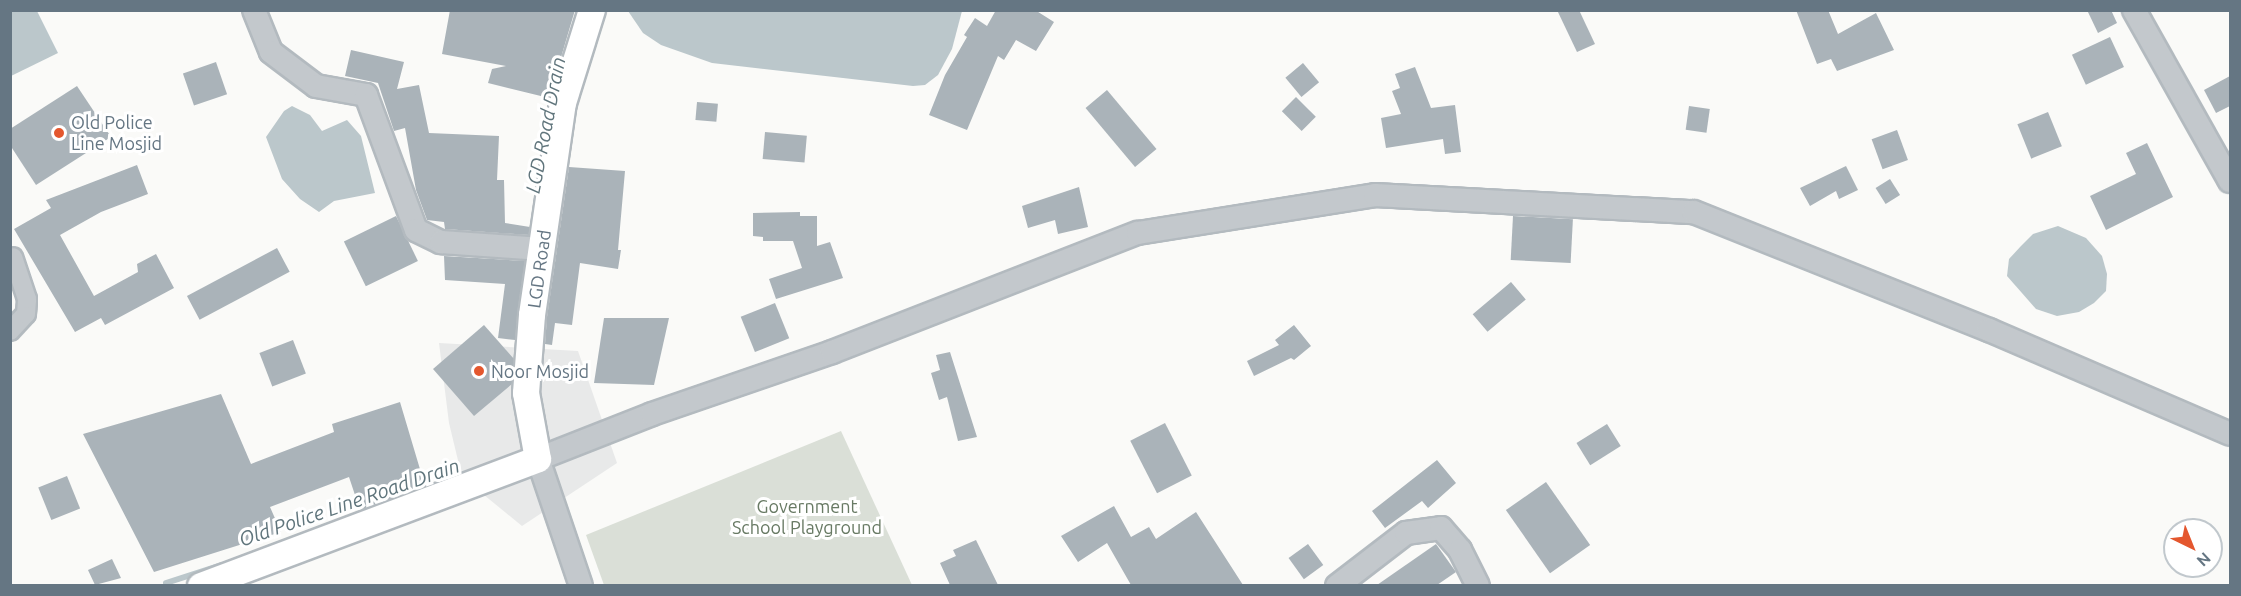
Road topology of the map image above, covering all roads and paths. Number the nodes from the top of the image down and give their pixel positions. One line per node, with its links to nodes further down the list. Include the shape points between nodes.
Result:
1 (254, 10): 5 (street, via 271,51 316,86 366,95 416,230 441,242)
2 (592, 10): 5 (main road, LGD Road, via 563,103)
3 (2134, 10): 4 (street)
4 (2230, 181)
5 (542, 249): 9 (main road, LGD Road, via 526,393)
6 (13, 257): 7 (street, via 27,299 26,314)
7 (10, 331)
8 (2230, 434): 9 (street, via 1989,330 1694,212 1375,195 1138,233 832,352 652,414)
9 (538, 459): 10 (main road); 11 (street)
10 (201, 585)
11 (580, 585)
12 (1337, 585): 13 (street, via 1406,533 1441,528 1460,550)
13 (1478, 585)

